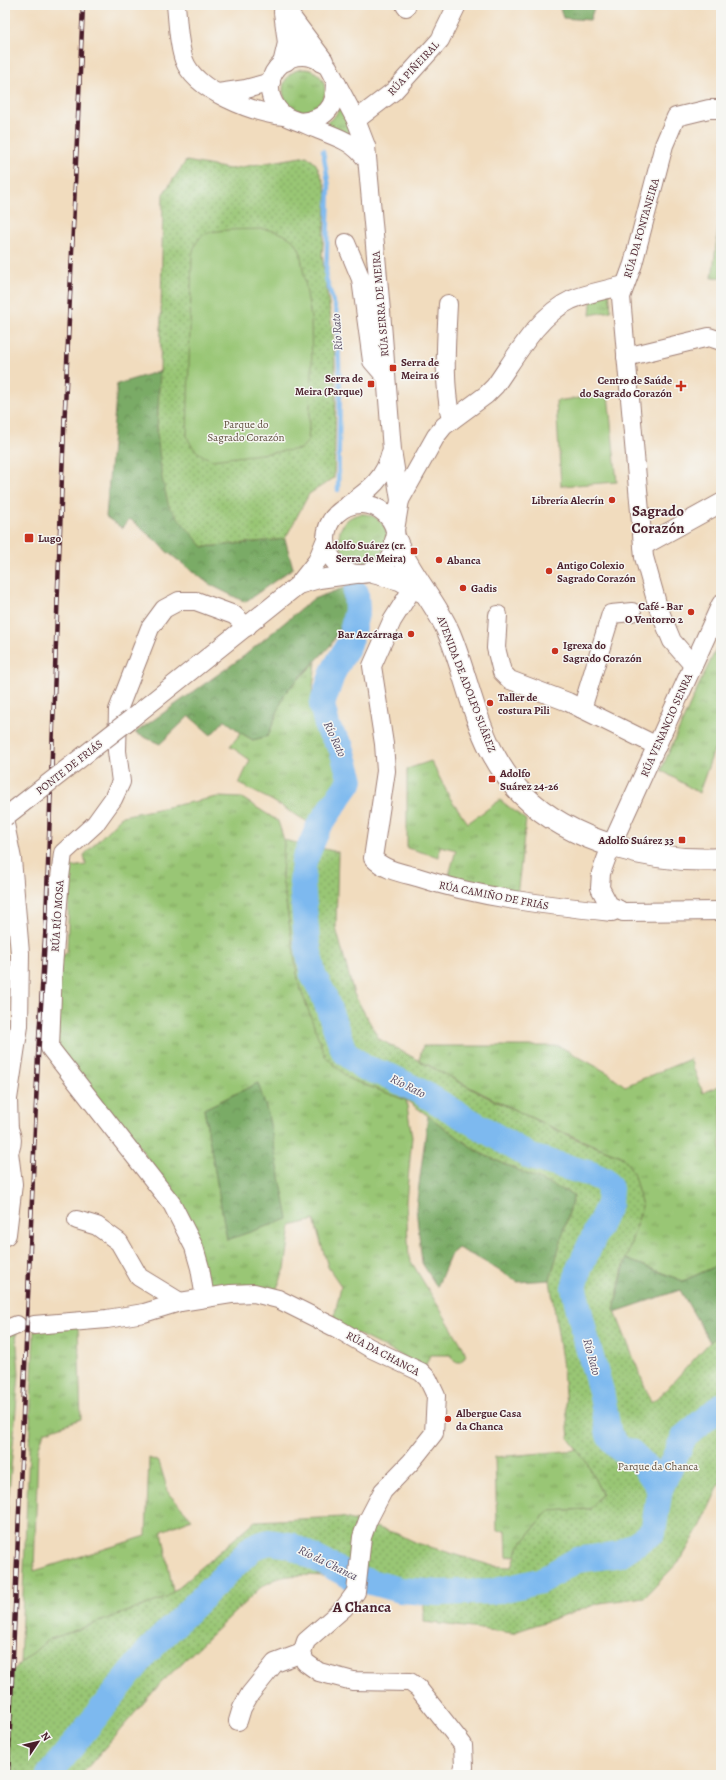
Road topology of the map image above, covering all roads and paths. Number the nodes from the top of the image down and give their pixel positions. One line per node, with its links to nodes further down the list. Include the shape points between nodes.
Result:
1 (176, 5): 8 (street, via 184,60 197,80)
2 (457, 5): 11 (street, RÚA PIÑEIRAL, via 440,40 394,91)
3 (284, 9): 4 (main road, RÚA SERRA DE MEIRA, via 288,43); 5 (main road, RÚA SERRA DE MEIRA)
4 (285, 60): 5 (street, via 304,55); 6 (street, RÚA SERRA DE MEIRA, via 278,66)
5 (322, 62): 7 (street, RÚA SERRA DE MEIRA, via 328,67)
6 (271, 82): 8 (street, via 246,89); 10 (street, via 272,101 277,109)
7 (336, 83): 10 (street, via 333,103 327,112 315,120); 11 (street, RÚA SERRA DE MEIRA)
8 (218, 92): 10 (street, via 235,103)
9 (721, 109): 14 (street, RÚA DA FONTANEIRA, via 676,117 664,145 633,264)
10 (292, 119): 12 (street, via 342,138 359,150)
11 (356, 120): 12 (street, RÚA SERRA DE MEIRA, via 366,146)
12 (366, 159): 18 (street, RÚA SERRA DE MEIRA)
13 (346, 244): 18 (street, via 361,279 372,361)
14 (624, 285): 17 (street, via 620,297); 19 (street, RÚA DA FONTANEIRA, via 571,300 541,322 495,386)
15 (448, 304): 19 (street, via 444,368)
16 (721, 341): 17 (street, via 709,337)
17 (626, 357): 26 (street)
18 (386, 376): 20 (street, RÚA SERRA DE MEIRA)
19 (450, 421): 21 (street, RÚA DA FONTANEIRA, via 436,436)
20 (392, 450): 21 (street, RÚA SERRA DE MEIRA); 23 (street, RÚA SERRA DE MEIRA, via 383,475 369,490)
21 (400, 500): 24 (street, RÚA SERRA DE MEIRA)
22 (721, 503): 26 (street)
23 (347, 506): 24 (street, via 359,503 377,507 391,521); 25 (street, via 332,519)
24 (396, 536): 27 (street, via 394,551 389,560 382,567); 29 (main road, AVENIDA DE ADOLFO SUÁREZ, via 405,562)
25 (326, 539): 27 (street, via 327,549 342,568); 28 (street, via 317,561)
26 (643, 546): 34 (street, via 658,607 672,640)
27 (364, 573): 28 (street, via 319,579); 29 (main road, via 390,576)
28 (298, 586): 33 (street)
29 (420, 590): 40 (main road, AVENIDA DE ADOLFO SUÁREZ, via 445,623 480,724 504,772 522,795 543,811 582,835); 42 (street, RÚA CAMIÑO DE FRIÁS, via 392,620 372,666 386,771 372,858 386,868 441,886 477,894 535,904 612,912)
30 (720, 606): 34 (street, RÚA VENANCIO SENRA)
31 (632, 612): 35 (street, via 611,614)
32 (498, 615): 35 (street, via 496,648 502,672 510,680)
33 (246, 627): 36 (street); 36 (street, RÚA RÍO MOSA, via 234,615 196,601 179,602 164,609 150,628)
34 (693, 665): 37 (street, RÚA VENANCIO SENRA)
35 (582, 709): 37 (street)
36 (125, 714): 38 (street, PONTE DE FRIÁS, bridge); 50 (street, RÚA RÍO MOSA, via 117,751 121,782 114,799 95,824 64,853 55,944 50,1048 172,1204 194,1247)
37 (657, 746): 40 (street, RÚA VENANCIO SENRA)
38 (5, 817)
39 (5, 824): 44 (street, via 12,859 20,952)
40 (610, 846): 41 (main road, AVENIDA DE ADOLFO SUÁREZ, via 660,856); 42 (street, RÚA VENANCIO SENRA, via 601,873 600,888 609,905)
41 (721, 859)
42 (618, 909): 43 (street, via 623,912 650,913)
43 (721, 911)
44 (19, 1003): 45 (street); 46 (street, via 19,1026 8,1099)
45 (5, 1054)
46 (6, 1141): 47 (main road, via 11,1184)
47 (6, 1202): 49 (main road)
48 (78, 1220): 51 (street, via 97,1226 118,1242 139,1278)
49 (5, 1234)
50 (205, 1298): 51 (street, RÚA DA CHANCA); 53 (street, RÚA DA CHANCA, via 254,1293 278,1299 421,1372 428,1379 436,1396 434,1433 383,1491 368,1520 362,1537 356,1592 344,1608 306,1641)
51 (180, 1302): 52 (street, RÚA DA CHANCA, via 144,1314)
52 (19, 1327)
53 (302, 1653): 54 (street, via 275,1662 250,1694); 55 (street, via 305,1662 319,1672 353,1681 410,1682 418,1688 463,1745 464,1767)
54 (238, 1721)
55 (461, 1775)

